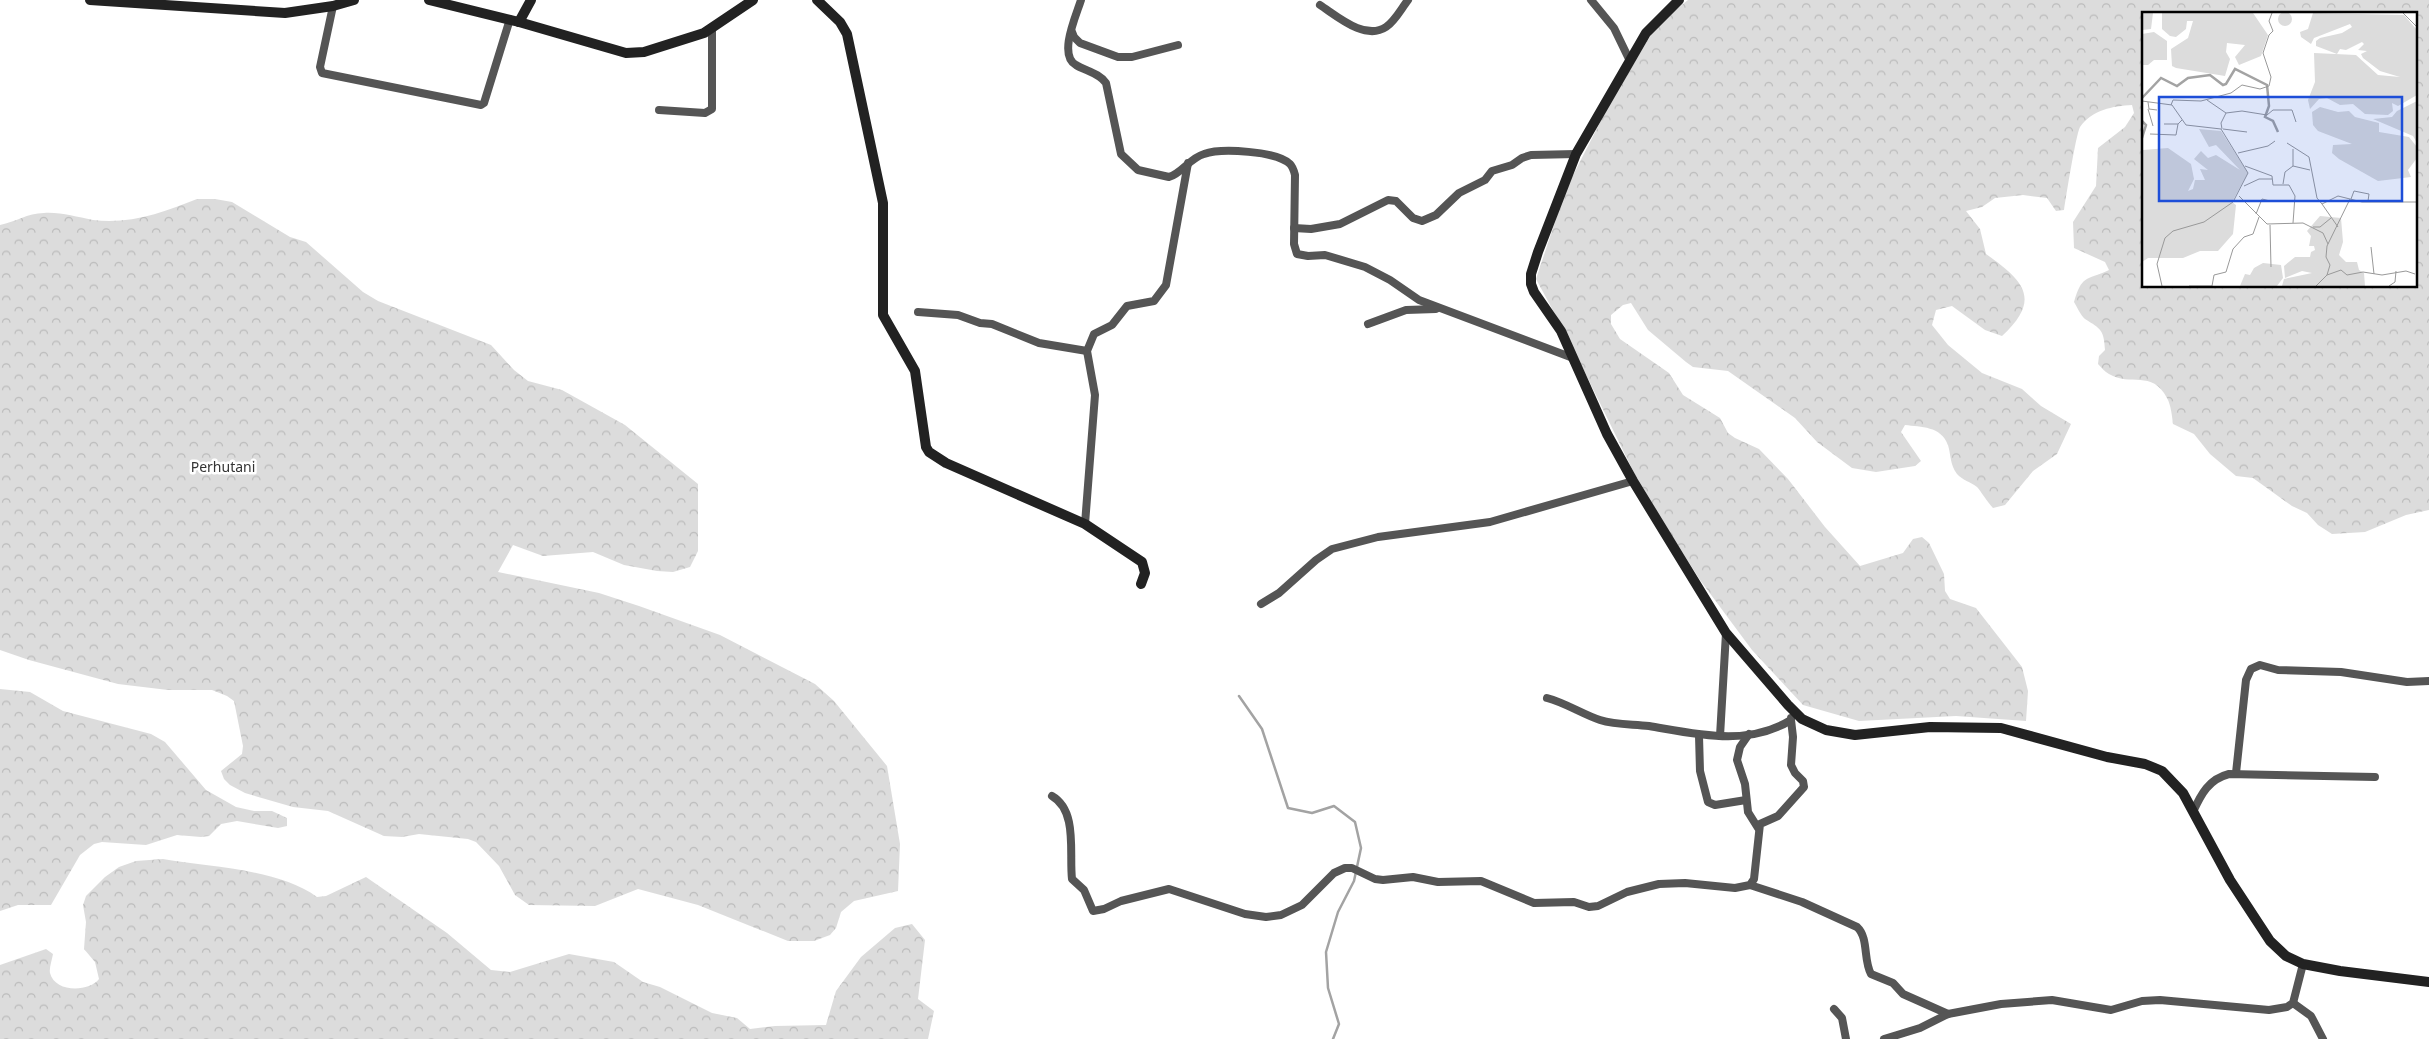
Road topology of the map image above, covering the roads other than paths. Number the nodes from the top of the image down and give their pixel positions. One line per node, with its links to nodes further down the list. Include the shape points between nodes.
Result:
1 (90, 0): 12 (street, via 285,13)
2 (354, 0): 12 (street)
3 (429, 0): 13 (street)
4 (531, 0): 13 (street)
5 (753, 0): 14 (street)
6 (817, 0): 28 (street, via 840,22 847,34 883,203 883,315 915,371 926,447 946,463)
7 (1081, 0): 15 (street)
8 (1408, 0): 11 (street, via 1391,23 1374,31 1354,26)
9 (1591, 0): 17 (street, via 1614,28)
10 (1679, 0): 17 (street, via 1655,22)
11 (1320, 5)
12 (333, 6): 13 (street, via 320,67 322,73 481,105)
13 (515, 20): 14 (street, via 626,53 644,52)
14 (712, 28): 18 (street, via 712,109 705,113)
15 (1072, 30): 16 (street, via 1080,44 1118,57 1132,57); 20 (street, via 1068,57 1106,82 1121,154 1127,161 1138,170 1166,177 1174,176)
16 (1178, 45)
17 (1629, 59): 19 (street)
18 (659, 110)
19 (1576, 154): 21 (street, via 1532,155 1492,171 1485,180 1459,193 1436,215 1422,221 1413,218 1396,202 1388,200 1340,224); 26 (street, via 1532,274 1534,292 1556,323)
20 (1188, 163): 21 (street, via 1204,153 1226,151 1253,153 1290,164 1295,175); 25 (street, via 1162,293 1154,301 1127,306 1112,325 1094,334)
21 (1294, 228): 22 (street, via 1297,254 1325,255 1365,267 1419,300)
22 (1441, 308): 24 (street, via 1406,310); 26 (street)
23 (918, 312): 25 (street, via 958,315 992,324 1039,343)
24 (1368, 324)
25 (1087, 351): 28 (street, via 1095,396)
26 (1574, 358): 27 (street, via 1607,434)
27 (1633, 481): 30 (street, via 1490,522 1378,537 1332,550); 31 (street)
28 (1085, 524): 29 (street, via 1142,562 1145,573)
29 (1141, 584)
30 (1261, 604)
31 (1726, 634): 34 (street); 38 (street)
32 (2429, 680): 39 (street, via 2407,682 2341,672 2254,666 2246,680)
33 (1547, 698): 37 (street, via 1601,720)
34 (1791, 708): 35 (street); 43 (street, via 1814,726 1841,734 1875,734 1930,727 2001,728 2145,764 2170,778)
35 (1790, 720): 36 (street); 44 (street, via 1793,737 1791,765 1804,787 1782,812 1762,822)
36 (1749, 734): 38 (street); 42 (street, via 1740,747 1737,760 1745,784)
37 (1699, 736): 38 (street); 42 (street, via 1700,771 1708,802 1715,805)
38 (1720, 736)
39 (2236, 773): 40 (street); 43 (street, via 2222,776 2208,785)
40 (2375, 777)
41 (1052, 796): 45 (street, via 1066,811 1072,878 1084,890 1093,912 1169,889 1245,914 1281,915 1302,905 1340,869 1352,868 1383,880 1413,877 1438,882 1480,881 1534,903 1574,902 1588,907 1660,884 1690,883 1735,888)
42 (1746, 800): 44 (street, via 1750,817)
43 (2192, 812): 46 (street, via 2226,874 2270,941 2286,956)
44 (1758, 828): 45 (street, via 1754,879)
45 (1750, 885): 50 (street, via 1802,902 1857,927 1862,935 1871,974 1893,984 1904,994)
46 (2303, 964): 47 (street, via 2367,976); 48 (street)
47 (2429, 982)
48 (2293, 1003): 50 (street, via 2269,1010 2150,1000 2111,1010 2040,1000); 53 (street, via 2310,1016)
49 (1834, 1009): 51 (street, via 1842,1018)
50 (1948, 1014): 52 (street, via 1920,1028)
51 (1846, 1039)
52 (1884, 1039)
53 (2323, 1039)

